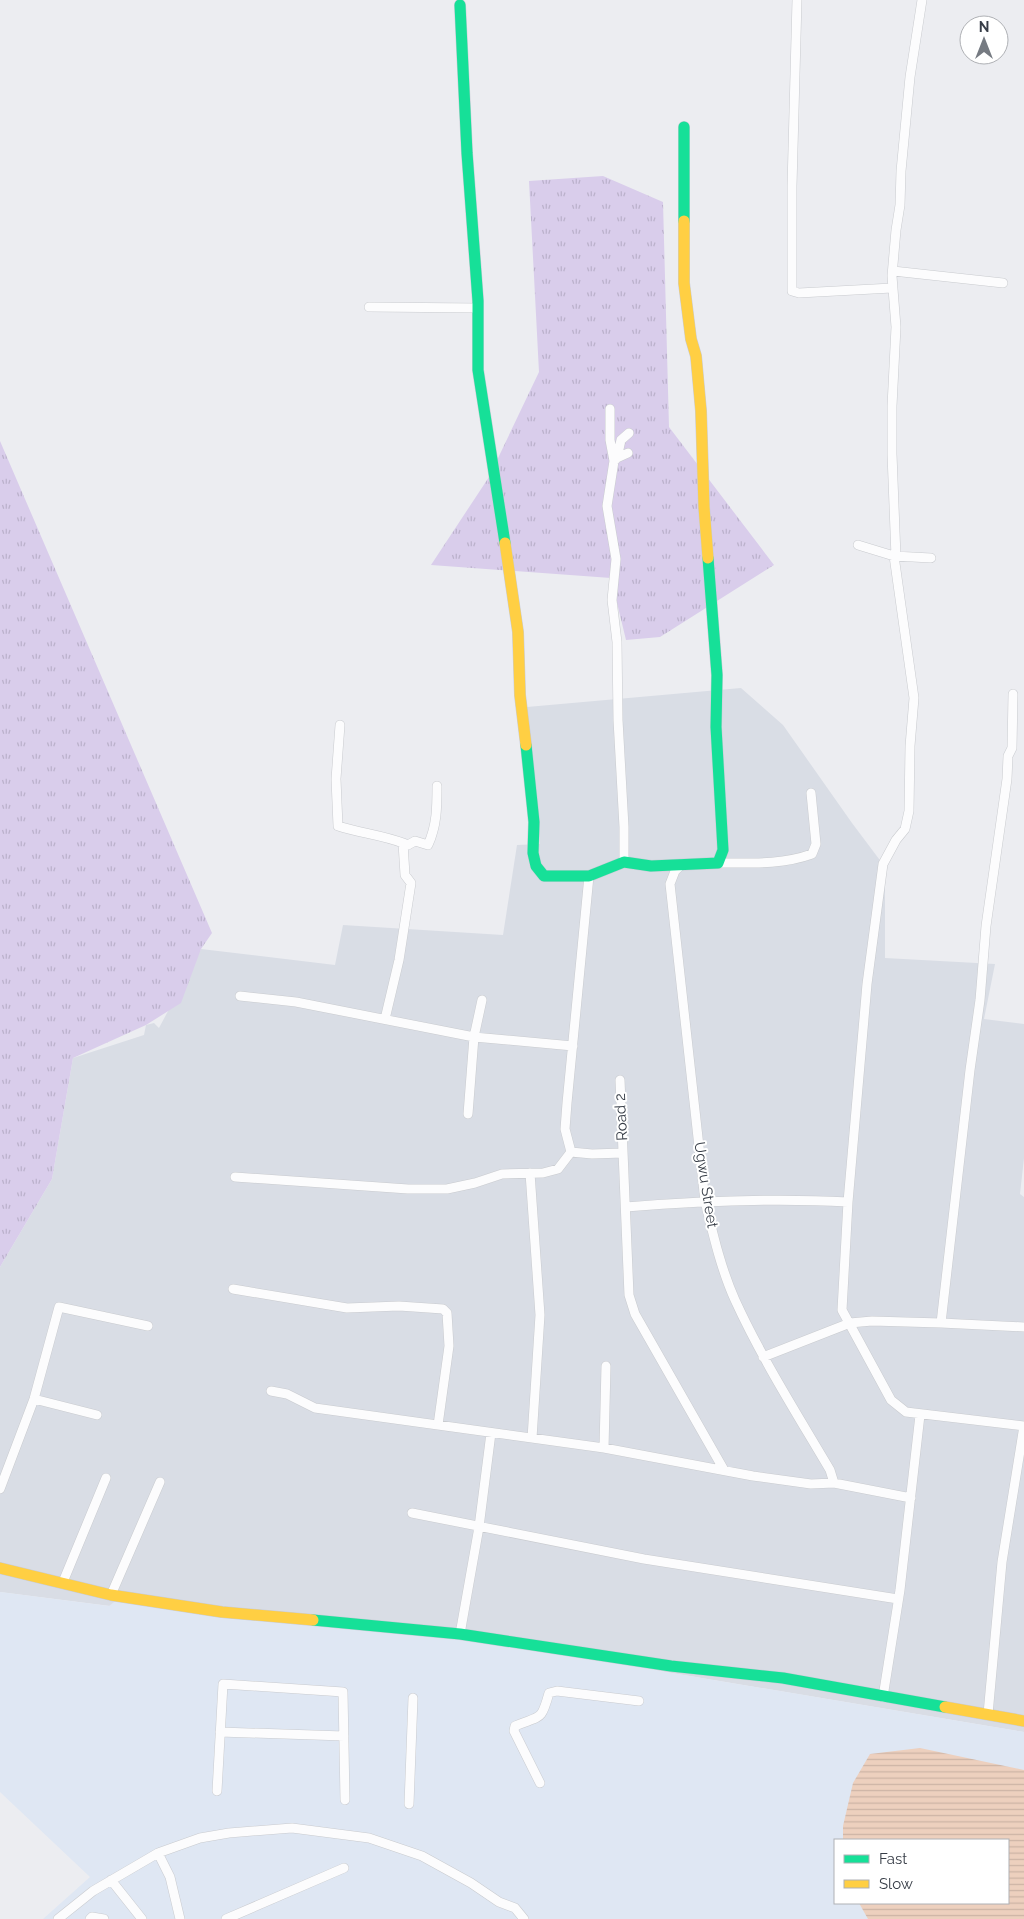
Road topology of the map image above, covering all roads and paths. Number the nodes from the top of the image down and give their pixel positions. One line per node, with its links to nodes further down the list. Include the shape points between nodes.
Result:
1 (797, 0): 7 (street, via 792,291)
2 (922, 0): 5 (street, via 910,76)
3 (460, 5): 9 (street)
4 (684, 127): 24 (street, via 684,283 700,402 704,507 718,675 716,727 723,844)
5 (893, 271): 6 (street); 7 (street)
6 (1003, 283)
7 (892, 288): 15 (street, via 896,327 892,406)
8 (369, 307): 9 (street)
9 (478, 308): 25 (street, via 478,370 518,632 520,695 534,822 534,859 544,876)
10 (610, 409): 13 (street, via 610,440)
11 (629, 433): 13 (street, via 619,444)
12 (628, 453): 13 (street)
13 (615, 460): 22 (street, via 607,506 616,559 612,600 617,642)
14 (858, 546): 15 (street)
15 (895, 556): 16 (street); 38 (street, via 914,698 909,811 905,829 883,864 867,984)
16 (931, 558)
17 (1013, 694): 42 (street, via 1012,748 1008,756 986,926 980,1000)
18 (340, 725): 21 (street, via 336,778 338,826 360,834 388,837)
19 (437, 786): 21 (street, via 434,832 428,845 415,841)
20 (811, 793): 24 (street, via 816,844 812,854 771,862)
21 (403, 844): 28 (street, via 406,875 411,883 399,960)
22 (624, 862): 23 (street, via 652,866); 25 (street)
23 (682, 864): 24 (street); 37 (street, Ugwu Street, via 670,884)
24 (718, 864)
25 (589, 876): 30 (street)
26 (240, 996): 28 (street, via 296,1002)
27 (482, 1000): 29 (street)
28 (385, 1019): 29 (street)
29 (474, 1037): 30 (street); 32 (street)
30 (573, 1046): 33 (street, via 565,1129)
31 (620, 1080): 34 (street, Road 2)
32 (468, 1114)
33 (571, 1152): 34 (street); 35 (street, via 558,1169)
34 (623, 1153): 39 (street, Road 2)
35 (530, 1174): 36 (street, via 502,1174 447,1189); 54 (street, via 540,1316)
36 (235, 1177)
37 (705, 1201): 38 (street, via 793,1199); 39 (street); 45 (street, Ugwu Street, via 734,1298)
38 (848, 1202): 41 (street, via 842,1310)
39 (626, 1207): 56 (street, Road 2, via 631,1304)
40 (234, 1289): 51 (street, via 347,1308 399,1306 443,1309 447,1313 449,1346)
41 (850, 1323): 42 (street); 45 (street); 49 (street, via 891,1400 906,1412)
42 (940, 1323): 44 (street)
43 (148, 1326): 48 (street, via 58,1307)
44 (1024, 1328)
45 (763, 1357): 59 (street, Ugwu Street, via 830,1470)
46 (606, 1366): 55 (street)
47 (271, 1391): 51 (street, via 287,1394 315,1408)
48 (34, 1399): 50 (street); 60 (street)
49 (920, 1415): 52 (street); 61 (street)
50 (97, 1416)
51 (438, 1425): 53 (street)
52 (1024, 1426): 72 (street, via 1002,1562)
53 (491, 1433): 54 (street); 63 (street)
54 (532, 1438): 55 (street)
55 (604, 1448): 56 (street)
56 (724, 1470): 59 (street, via 811,1484)
57 (106, 1478): 65 (street)
58 (160, 1482): 66 (street)
59 (834, 1483): 61 (street)
60 (0, 1488)
61 (911, 1498): 67 (street)
62 (412, 1513): 63 (street)
63 (479, 1527): 67 (street, via 644,1559); 68 (street)
64 (0, 1568): 65 (street)
65 (63, 1582): 66 (street)
66 (111, 1595): 68 (street, via 222,1612)
67 (898, 1599): 69 (street)
68 (460, 1634): 69 (street, via 671,1666 782,1678)
69 (883, 1697): 72 (street)
70 (413, 1698): 79 (street)
71 (639, 1701): 76 (street, via 557,1691 549,1693 543,1714 515,1726 514,1731)
72 (988, 1714): 73 (street)
73 (1024, 1721)
74 (220, 1732): 75 (street); 75 (street, via 223,1684 343,1692); 77 (street)
75 (344, 1736): 78 (street)
76 (540, 1783)
77 (216, 1790)
78 (345, 1800)
79 (409, 1804)
80 (158, 1853): 82 (street); 87 (street, via 170,1877); 89 (street, via 200,1838 247,1831 292,1828 349,1834 422,1856 499,1902 515,1908)
81 (344, 1868): 88 (street)
82 (111, 1880): 83 (street); 86 (street)
83 (58, 1919)
84 (90, 1919): 85 (street)
85 (104, 1919)
86 (142, 1919)
87 (180, 1919)
88 (226, 1919)
89 (524, 1919)

